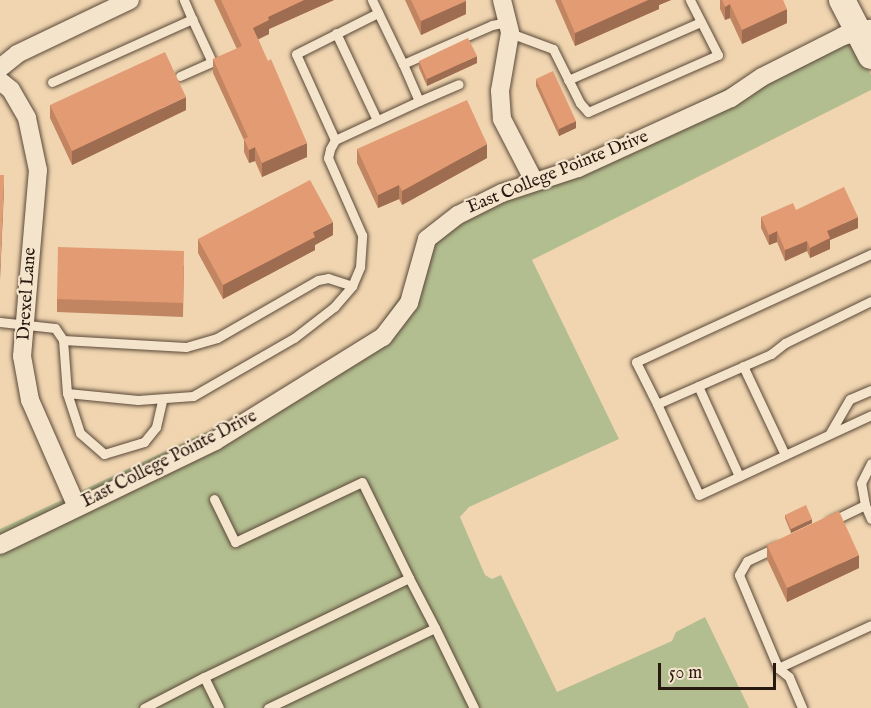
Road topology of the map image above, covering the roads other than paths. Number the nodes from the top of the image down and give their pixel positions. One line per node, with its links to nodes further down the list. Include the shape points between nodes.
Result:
1 (130, 0): 15 (street, via 17,54)
2 (184, 0): 8 (lane)
3 (372, 0): 7 (lane)
4 (502, 0): 10 (street)
5 (690, 0): 9 (lane)
6 (842, 0): 11 (street)
7 (378, 13): 12 (lane); 14 (lane)
8 (192, 19): 16 (lane, via 212,62); 19 (lane)
9 (701, 22): 17 (lane); 17 (lane, via 718,55 630,97 588,112)
10 (509, 27): 14 (lane, via 492,25); 17 (lane, via 553,49); 24 (street, via 501,91 502,119)
11 (865, 31): 13 (street); 24 (street, East College Pointe Drive, via 843,36 762,77 731,98 578,168)
12 (336, 33): 22 (lane); 23 (lane, via 296,54)
13 (871, 56)
14 (403, 64): 21 (lane)
15 (0, 68)
16 (180, 76)
17 (568, 80)
18 (0, 81): 29 (street, Drexel Lane, via 27,118 38,170)
19 (52, 82)
20 (459, 84): 21 (lane)
21 (419, 101): 22 (lane)
22 (376, 120): 23 (lane)
23 (335, 140): 26 (lane, via 328,158 362,235 360,267)
24 (534, 181): 44 (street, East College Pointe Drive, via 458,214 427,239 409,303 383,337 214,441)
25 (871, 254): 36 (lane, via 636,363)
26 (352, 286): 30 (lane, via 328,278 318,280 217,339 186,347); 35 (lane, via 333,307 249,365 193,396)
27 (871, 301): 31 (lane)
28 (0, 322): 29 (lane)
29 (26, 326): 30 (lane, via 55,328); 44 (street, Drexel Lane, via 22,356 30,400)
30 (63, 340): 34 (lane)
31 (743, 366): 32 (lane); 39 (lane)
32 (698, 386): 36 (lane); 41 (lane)
33 (871, 390): 38 (lane, via 850,399)
34 (67, 393): 35 (lane); 35 (lane, via 80,433 104,454 144,441 156,427)
35 (162, 400)
36 (657, 404): 41 (lane, via 699,495)
37 (871, 415): 38 (lane)
38 (830, 433): 39 (lane)
39 (784, 455): 41 (lane)
40 (871, 463): 43 (lane, via 861,483)
41 (739, 476)
42 (214, 499): 49 (lane, via 235,542 362,482)
43 (865, 505): 45 (lane); 46 (lane)
44 (77, 507): 48 (street, East College Pointe Drive)
45 (871, 519)
46 (822, 526)
47 (790, 541): 52 (lane, via 747,561 739,575)
48 (0, 544)
49 (409, 578): 51 (lane); 53 (lane)
50 (871, 626): 52 (lane)
51 (435, 628): 56 (lane); 57 (lane)
52 (778, 668): 58 (lane, via 789,676)
53 (204, 677): 54 (lane); 55 (lane)
54 (144, 708)
55 (219, 708)
56 (268, 708)
57 (474, 708)
58 (802, 708)

